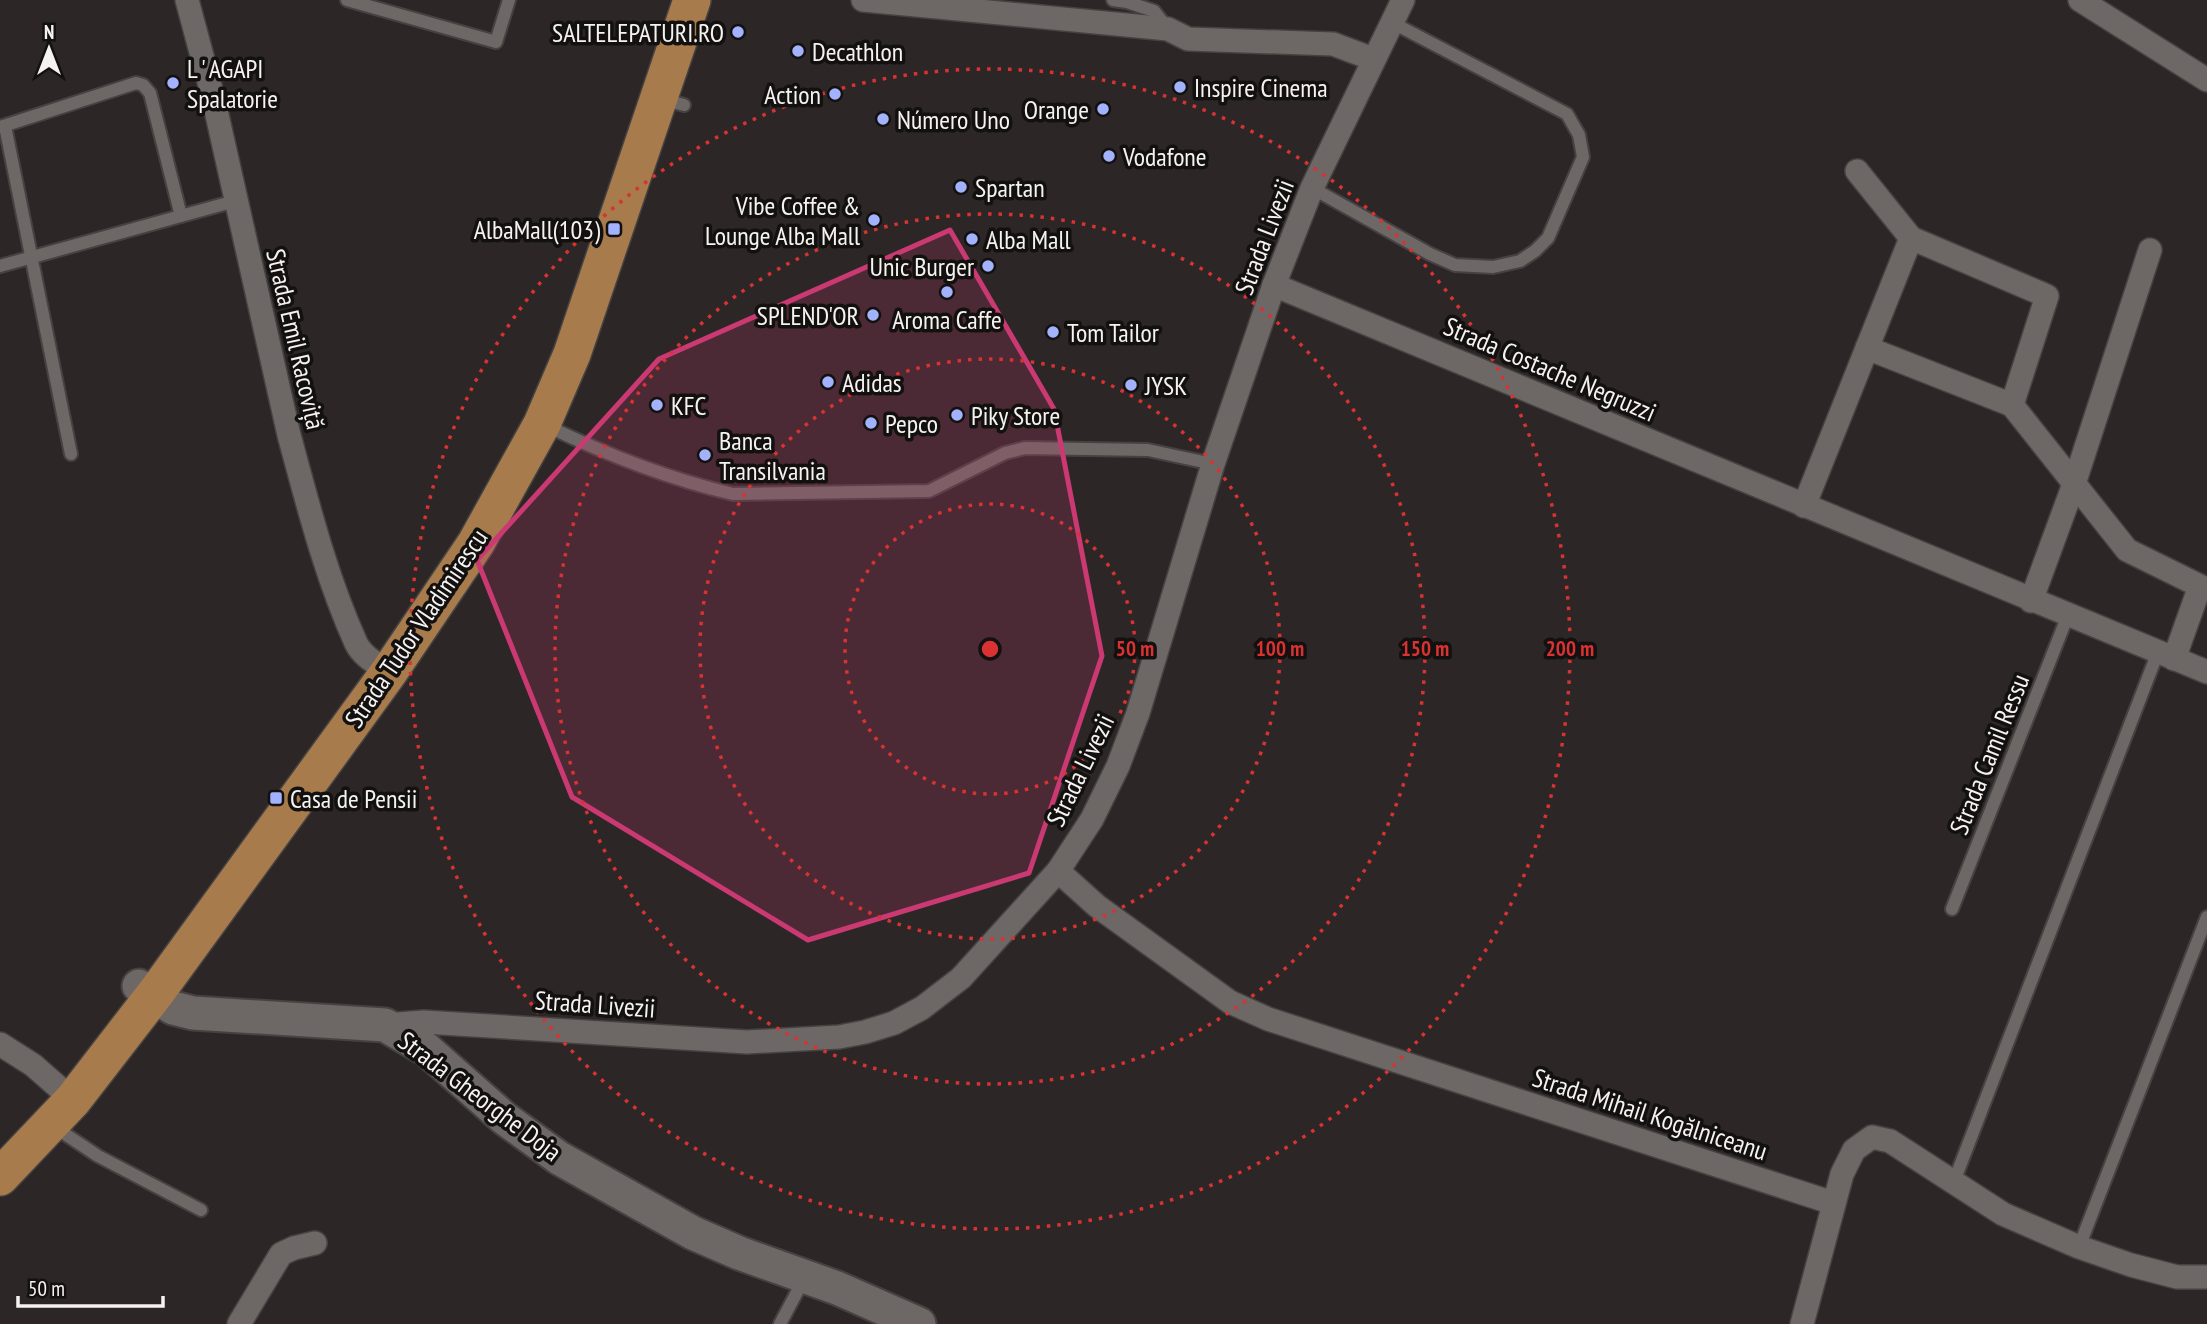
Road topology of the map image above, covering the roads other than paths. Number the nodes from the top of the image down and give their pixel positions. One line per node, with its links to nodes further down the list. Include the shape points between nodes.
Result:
1 (187, 0): 19 (street, Strada Emil Racoviță)
2 (347, 0): 10 (lane)
3 (509, 0): 10 (lane, via 496,42)
4 (668, 0): 36 (main road, Strada Tudor Vladimirescu, via 552,346 523,418)
5 (692, 0): 28 (main road, Strada Tudor Vladimirescu, via 671,101)
6 (863, 0): 13 (street)
7 (1112, 0): 11 (lane)
8 (1403, 0): 12 (street, Strada Livezii)
9 (2080, 0): 15 (street)
10 (361, 2)
11 (1155, 5): 13 (lane)
12 (1391, 22): 14 (street, Strada Livezii); 18 (lane, via 1567,114 1579,135 1583,158 1548,238 1520,261 1493,267 1455,265)
13 (1168, 29): 14 (street, via 1188,39 1334,44)
14 (1373, 59): 18 (street, Strada Livezii)
15 (2207, 80)
16 (2, 126): 20 (lane, via 136,83 143,85 150,93); 23 (lane)
17 (1857, 171): 21 (street)
18 (1312, 188): 25 (street, Strada Livezii)
19 (236, 201): 20 (lane); 36 (street, Strada Emil Racoviță, via 303,488 350,629 359,649)
20 (180, 216): 23 (lane)
21 (1911, 238): 26 (street); 27 (street, via 2048,296)
22 (2150, 250): 31 (street)
23 (31, 258): 24 (lane); 29 (lane)
24 (0, 266)
25 (1274, 285): 30 (street, Strada Livezii); 32 (street, Strada Costache Negruzzi)
26 (1867, 348): 27 (street); 32 (street)
27 (2012, 405): 31 (street)
28 (542, 424): 30 (lane, via 733,495 929,491 1005,453 1025,448 1148,450); 36 (main road, Strada Tudor Vladimirescu, via 476,543)
29 (71, 454)
30 (1213, 464): 37 (street, Strada Livezii, via 1122,755 1091,819)
31 (2074, 484): 33 (street); 35 (street, via 2127,550 2200,586)
32 (1804, 506): 33 (street, Strada Costache Negruzzi)
33 (2031, 601): 34 (street, Strada Costache Negruzzi)
34 (2068, 615): 35 (street, Strada Costache Negruzzi); 38 (lane, Strada Camil Ressu)
35 (2188, 661): 46 (lane)
36 (381, 666): 40 (main road, Strada Tudor Vladimirescu)
37 (1058, 870): 41 (street, Strada Livezii, via 961,978 922,1008 865,1032 747,1042 424,1022); 47 (street, Strada Mihail Kogălniceanu, via 1097,906 1230,1002)
38 (1952, 909)
39 (2207, 917): 50 (lane)
40 (146, 991): 41 (street, Strada Gheorghe Doja, via 173,1008 193,1013); 43 (main road, Strada Tudor Vladimirescu)
41 (385, 1025): 51 (street, Strada Gheorghe Doja, via 426,1049 504,1118 559,1158 693,1233)
42 (0, 1044): 43 (street, via 33,1065)
43 (61, 1103): 44 (main road, Strada Tudor Vladimirescu); 45 (main road, Strada Tudor Vladimirescu); 48 (lane, via 98,1156)
44 (0, 1152)
45 (0, 1177)
46 (1953, 1184): 47 (street, via 1890,1141 1872,1137 1854,1150); 50 (street, via 2003,1214)
47 (1833, 1203): 56 (street)
48 (201, 1210)
49 (315, 1243): 53 (street, via 281,1254)
50 (2079, 1247): 52 (street, via 2177,1277)
51 (805, 1276): 54 (lane); 55 (street, Strada Gheorghe Doja)
52 (2207, 1278)
53 (239, 1324)
54 (780, 1324)
55 (919, 1324)
56 (1802, 1324)

